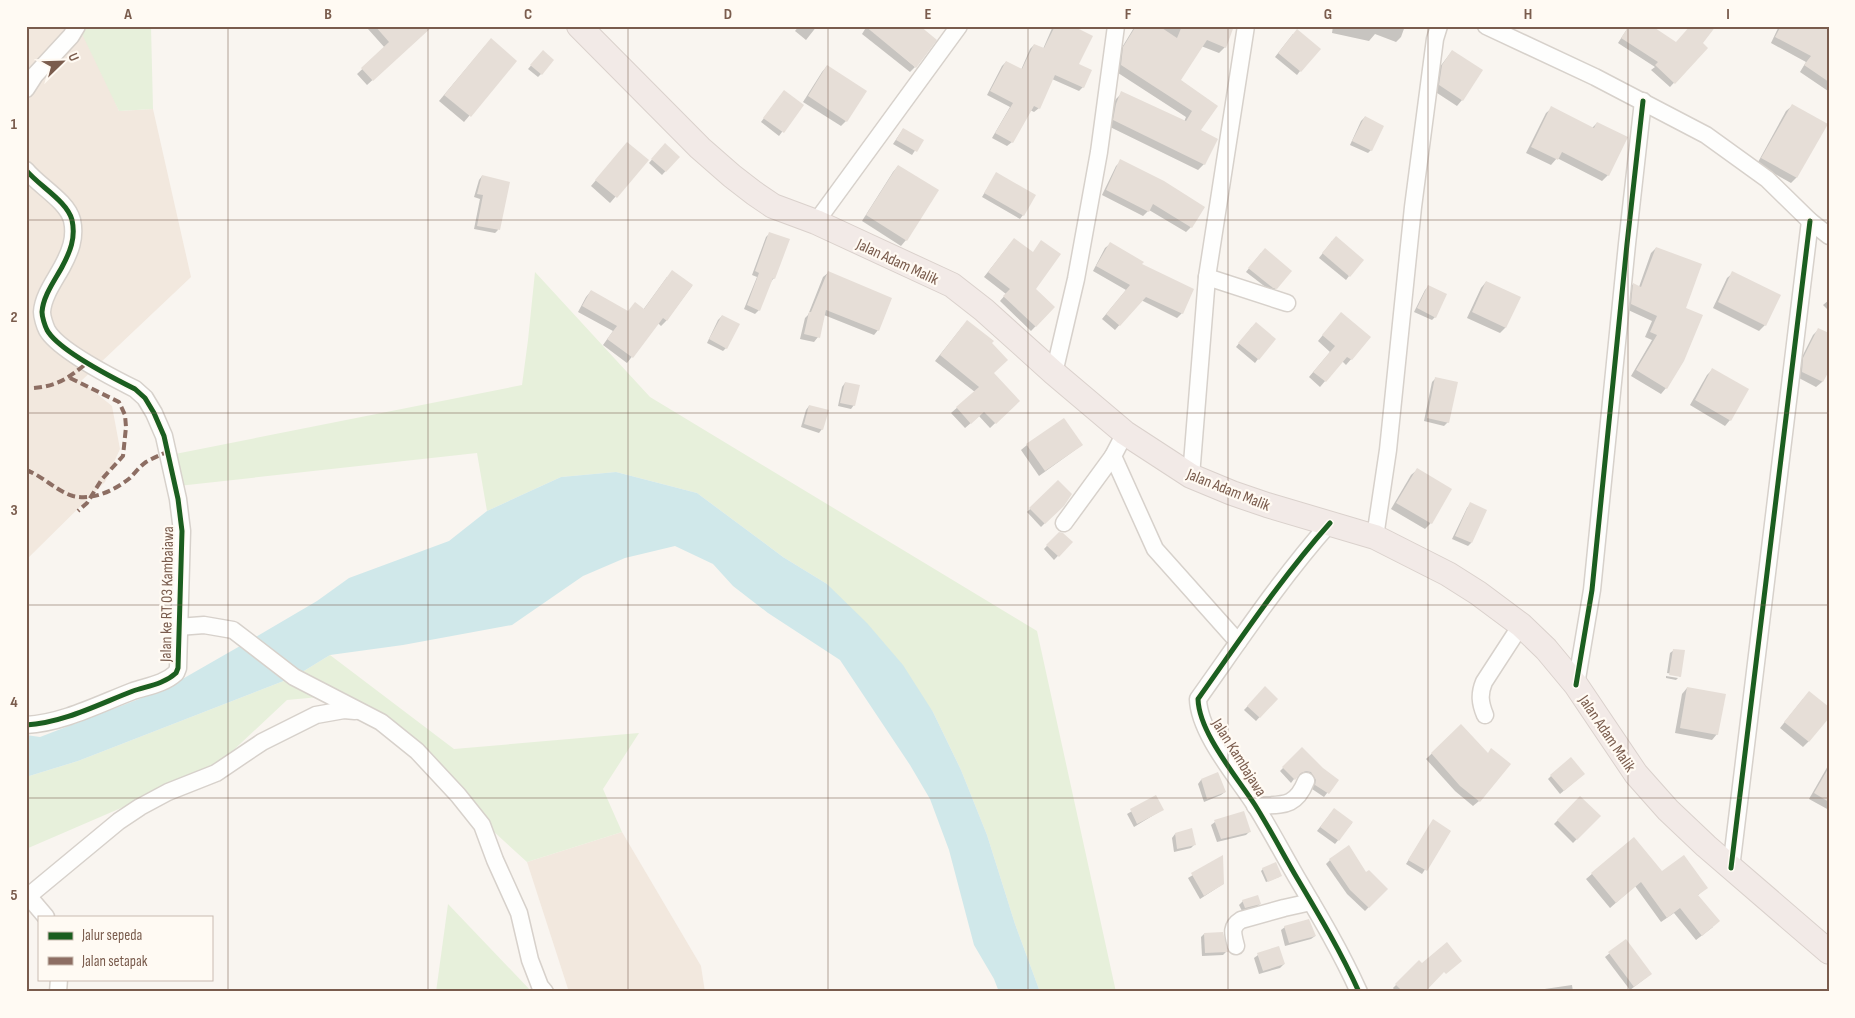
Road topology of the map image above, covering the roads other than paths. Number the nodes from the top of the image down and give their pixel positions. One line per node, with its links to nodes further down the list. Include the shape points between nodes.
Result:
1 (77, 26): 8 (street)
2 (579, 26): 12 (highway, Jalan Adam Malik, via 732,176 773,206)
3 (959, 26): 12 (street)
4 (1116, 26): 16 (street, via 1099,152 1076,279)
5 (1246, 26): 14 (street)
6 (1439, 26): 22 (street, via 1413,207 1388,450)
7 (1486, 26): 9 (street)
8 (26, 89)
9 (1643, 102): 11 (street, via 1706,135 1740,158); 26 (street, via 1592,590)
10 (26, 170): 24 (street, Jalan ke RT 03 Kambaiawa, via 65,207 72,219 72,247 46,297 42,313 47,330 61,345 145,398 164,436 182,531)
11 (1810, 221): 13 (street); 32 (street)
12 (816, 222): 16 (highway, Jalan Adam Malik, via 952,285)
13 (1829, 236)
14 (1207, 277): 15 (street); 19 (street)
15 (1286, 302)
16 (1054, 373): 17 (highway, Jalan Adam Malik)
17 (1125, 433): 18 (street); 19 (highway, Jalan Adam Malik)
18 (1113, 456): 20 (street); 25 (street, via 1155,549)
19 (1191, 476): 21 (highway, Jalan Adam Malik, via 1232,494)
20 (1064, 523)
21 (1330, 523): 22 (highway, Jalan Adam Malik); 25 (street, Jalan Kambajawa, via 1303,553)
22 (1375, 537): 23 (highway, Jalan Adam Malik, via 1448,574)
23 (1521, 625): 26 (highway, Jalan Adam Malik); 28 (street, via 1480,690 1480,704)
24 (178, 627): 27 (street, via 204,625 232,630 294,678); 29 (street, Jalan ke RT 03 Kambaiawa, via 178,668 171,678 57,719)
25 (1238, 642): 31 (street, Jalan Kambajawa, via 1198,699 1198,709 1223,758)
26 (1576, 685): 32 (highway, Jalan Adam Malik, via 1636,774 1668,810)
27 (360, 711): 33 (street, via 316,715 262,742 216,773 140,807); 38 (street, via 388,727 417,751 482,825 519,913 530,960)
28 (1485, 715)
29 (26, 725)
30 (1306, 781): 31 (street, via 1296,800)
31 (1255, 806): 34 (street, Jalan Kambajawa)
32 (1731, 868): 37 (highway, Jalan Adam Malik)
33 (28, 898): 35 (street)
34 (1312, 902): 36 (street, via 1241,920 1232,930); 39 (street, Jalan Kambajawa)
35 (45, 916)
36 (1236, 946)
37 (1829, 952)
38 (545, 992)
39 (1358, 992)

